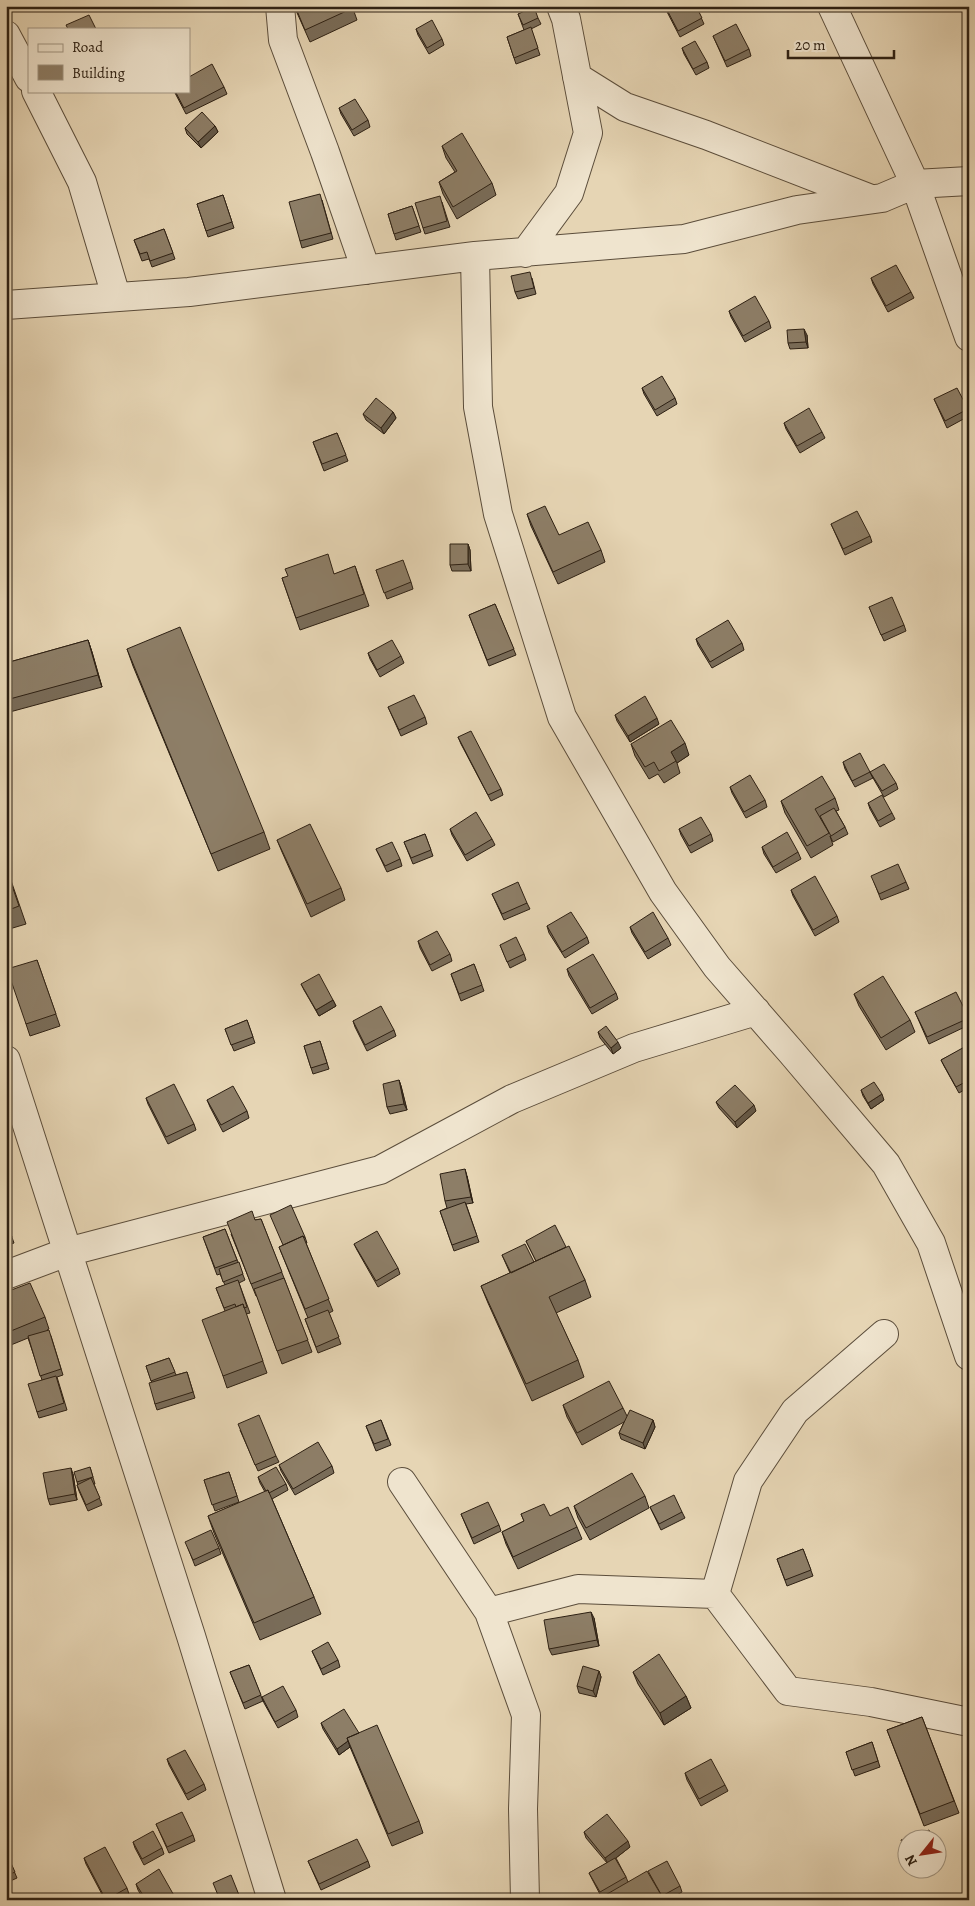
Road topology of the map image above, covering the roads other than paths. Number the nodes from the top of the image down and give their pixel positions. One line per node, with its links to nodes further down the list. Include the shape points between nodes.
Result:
1 (280, 6): 13 (street, via 283,40)
2 (561, 6): 6 (street)
3 (832, 6): 9 (street)
4 (6, 35): 5 (street)
5 (28, 76)
6 (577, 77): 10 (street, via 625,106); 11 (street, via 588,133 568,193)
7 (37, 92): 14 (street, via 82,182)
8 (969, 181): 9 (street)
9 (915, 184): 10 (street, via 882,198); 16 (street)
10 (871, 199): 11 (street, via 797,210 684,239)
11 (525, 252): 12 (street)
12 (475, 256): 13 (street); 17 (street, via 478,407 496,504 562,717 663,892 717,967)
13 (366, 270): 14 (street, via 189,292)
14 (116, 296): 15 (street)
15 (6, 305)
16 (969, 337)
17 (756, 1011): 19 (street, via 634,1048 512,1099 380,1170); 22 (street, via 886,1164 931,1243)
18 (6, 1060): 19 (street)
19 (67, 1252): 20 (street); 27 (street)
20 (6, 1275)
21 (884, 1334): 24 (street, via 795,1411 748,1480)
22 (969, 1356)
23 (402, 1482): 25 (street)
24 (715, 1594): 25 (street, via 578,1589); 26 (street, via 788,1691 871,1702)
25 (489, 1612): 28 (street, via 526,1715)
26 (969, 1722)
27 (272, 1900)
28 (525, 1900)

